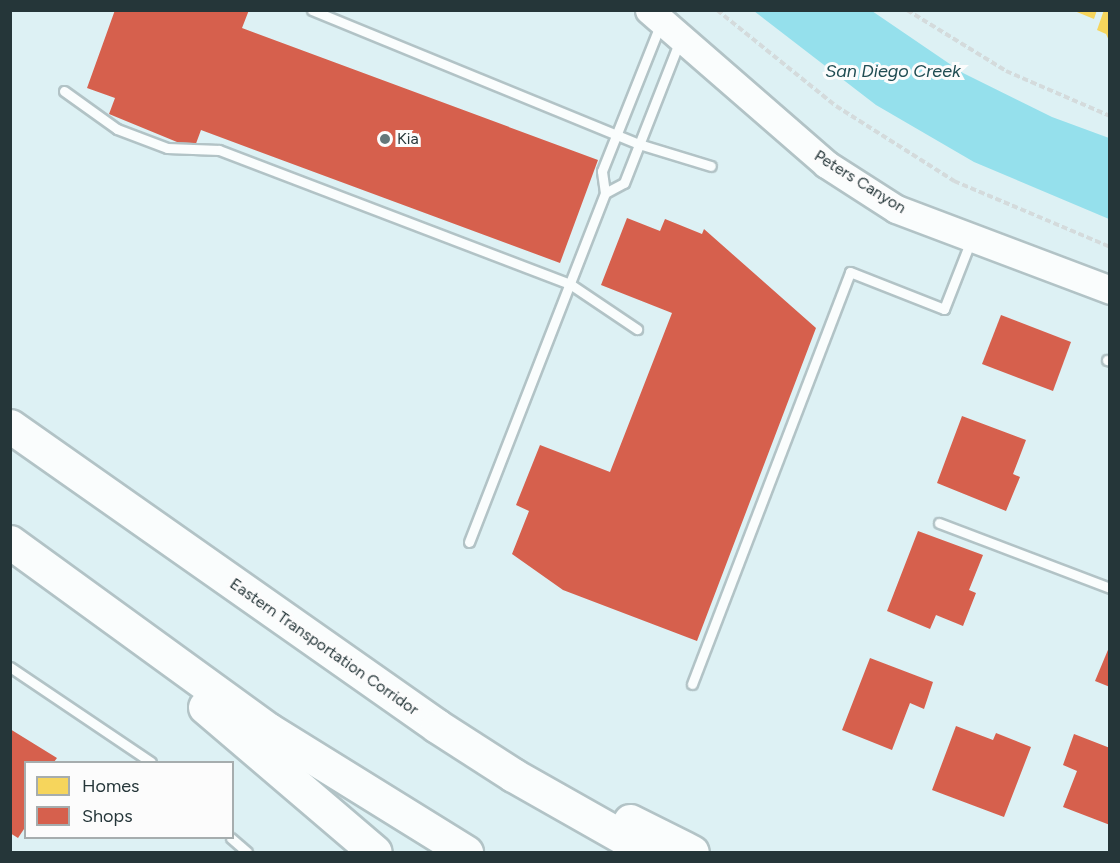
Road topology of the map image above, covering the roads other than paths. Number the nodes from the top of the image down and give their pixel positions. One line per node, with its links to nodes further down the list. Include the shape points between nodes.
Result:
1 (312, 10): 4 (lane)
2 (664, 23): 4 (lane); 5 (lane); 8 (street, Peters Canyon, via 826,164 896,209)
3 (64, 91): 9 (lane, via 127,132 167,148 219,150)
4 (618, 135): 5 (lane); 7 (lane, via 602,171)
5 (639, 144): 6 (lane); 7 (lane, via 624,183)
6 (711, 166)
7 (605, 193): 9 (lane)
8 (973, 238): 10 (street, Peters Canyon); 19 (lane, via 944,309 850,272)
9 (570, 284): 11 (lane); 15 (lane)
10 (1110, 290)
11 (637, 329)
12 (10, 426): 20 (highway, Eastern Transportation Corridor)
13 (939, 523): 16 (lane)
14 (10, 542): 17 (highway)
15 (469, 542)
16 (1110, 588)
17 (116, 619): 24 (highway, via 186,690); 25 (highway, via 269,730)
18 (10, 667): 21 (lane)
19 (692, 684)
20 (437, 726): 26 (highway, Eastern Transportation Corridor, via 513,775); 27 (highway)
21 (150, 761)
22 (233, 839): 23 (lane)
23 (247, 852)
24 (375, 852)
25 (466, 852)
26 (649, 852)
27 (692, 852)

